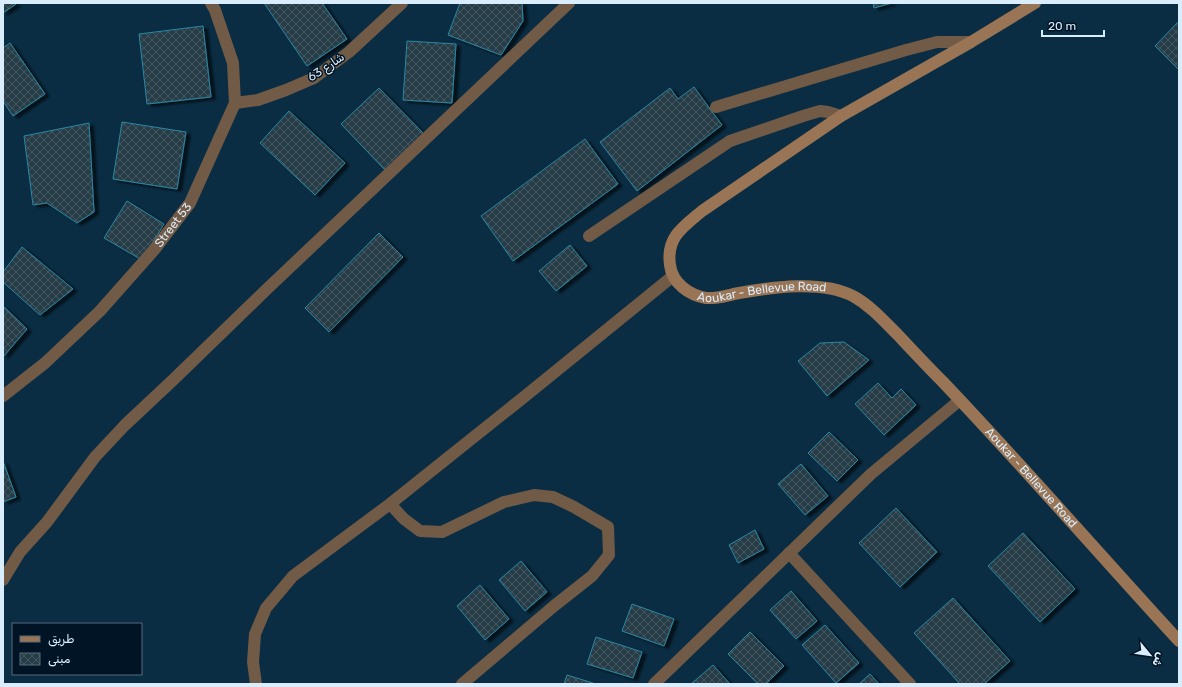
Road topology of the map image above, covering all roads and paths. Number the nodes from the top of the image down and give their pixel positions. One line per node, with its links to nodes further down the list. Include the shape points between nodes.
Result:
1 (211, 3): 6 (street, Street 53, via 233,63)
2 (402, 3): 6 (street, شارع 63, via 349,52 314,78 258,100)
3 (569, 3): 15 (street, via 125,425 94,457 47,522 20,552)
4 (1035, 3): 5 (street)
5 (971, 42): 7 (street, via 929,44); 8 (street)
6 (235, 102): 11 (street, Street 53, via 190,203 154,250 100,311 45,363)
7 (716, 107)
8 (841, 116): 9 (street, via 820,111 730,141); 10 (street, via 702,211 683,227 674,237 670,247 669,262)
9 (590, 236)
10 (673, 276): 12 (street, Aoukar - Bellevue Road, via 690,293 707,298 800,286 831,289 852,295 873,309); 13 (street)
11 (3, 396)
12 (960, 400): 14 (street, via 872,474); 16 (street, Aoukar - Bellevue Road)
13 (390, 504): 17 (street, via 293,576 266,608 255,634); 18 (street, via 420,531 442,532 504,502 534,495 553,497 608,527 609,554 592,576)
14 (789, 553): 19 (street); 20 (street)
15 (3, 580)
16 (1179, 641)
17 (256, 684)
18 (462, 684)
19 (654, 684)
20 (910, 684)

